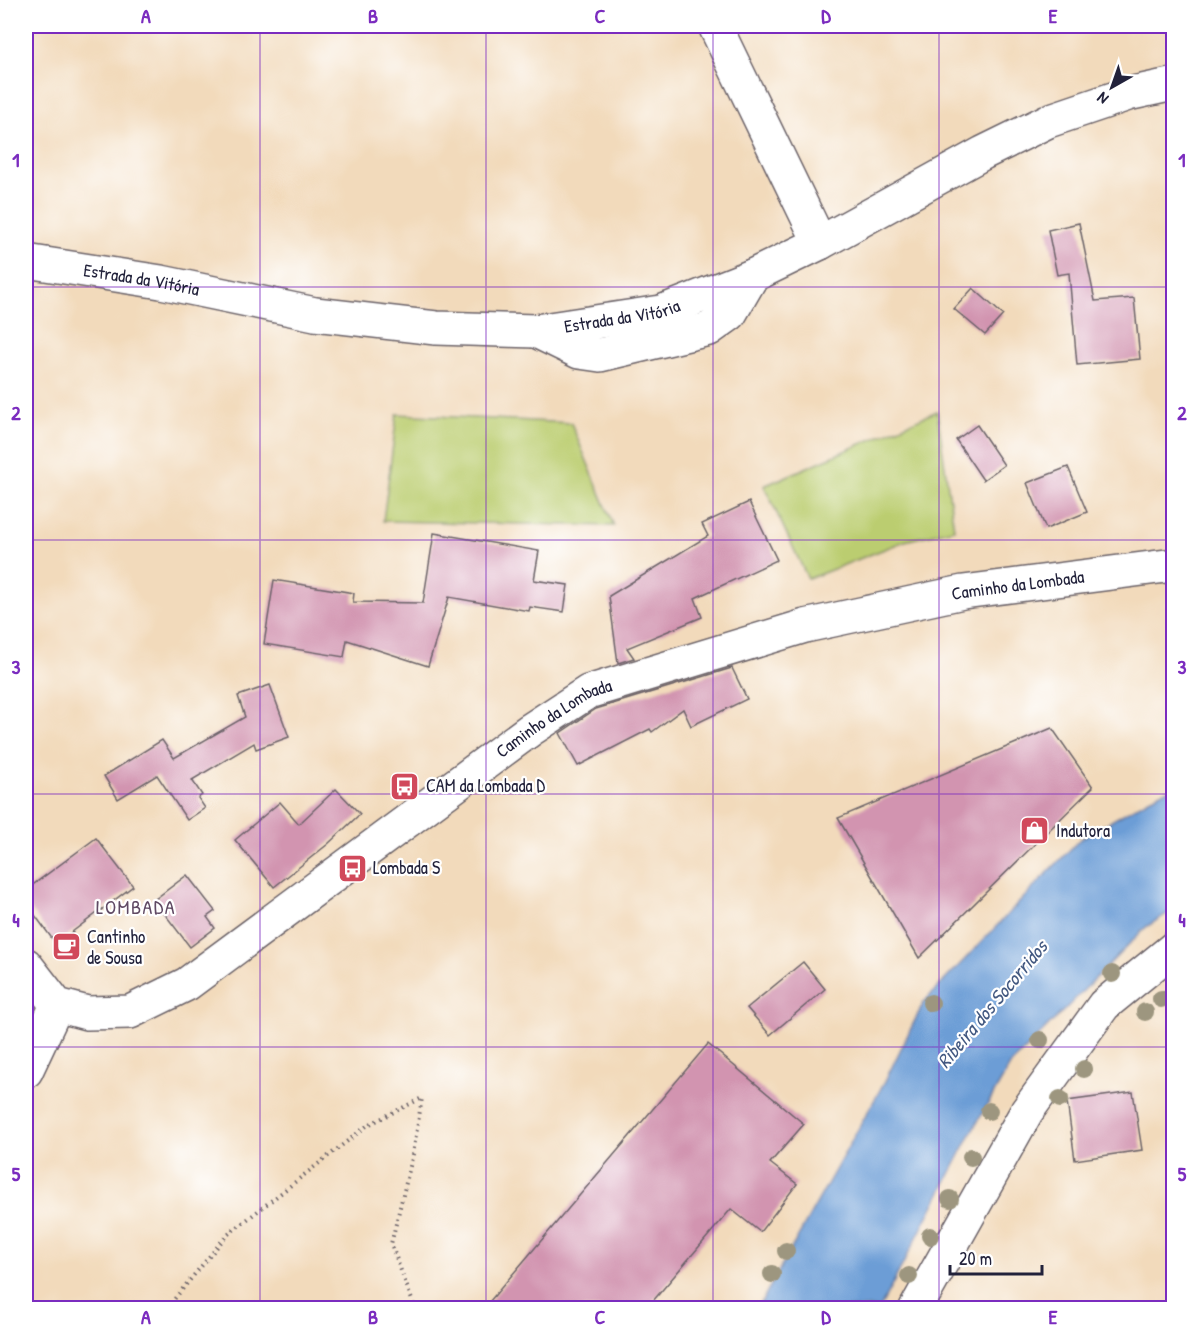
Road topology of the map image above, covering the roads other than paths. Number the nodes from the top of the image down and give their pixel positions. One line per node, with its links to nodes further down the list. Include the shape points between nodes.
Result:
1 (715, 26): 3 (street)
2 (1173, 84): 3 (street, Estrada da Vitória, via 1128,94 1048,121)
3 (820, 243): 4 (street, Estrada da Vitória, via 752,276 661,312 536,331 436,328 315,314 161,282)
4 (26, 261)
5 (1173, 565): 8 (street, Caminho da Lombada, via 940,597 806,626 588,692 530,730 187,984 130,1012 87,1013)
6 (1173, 948): 10 (street, via 1104,1005 1027,1111)
7 (26, 965): 8 (street)
8 (57, 1005): 9 (street)
9 (26, 1071)
10 (916, 1308)

